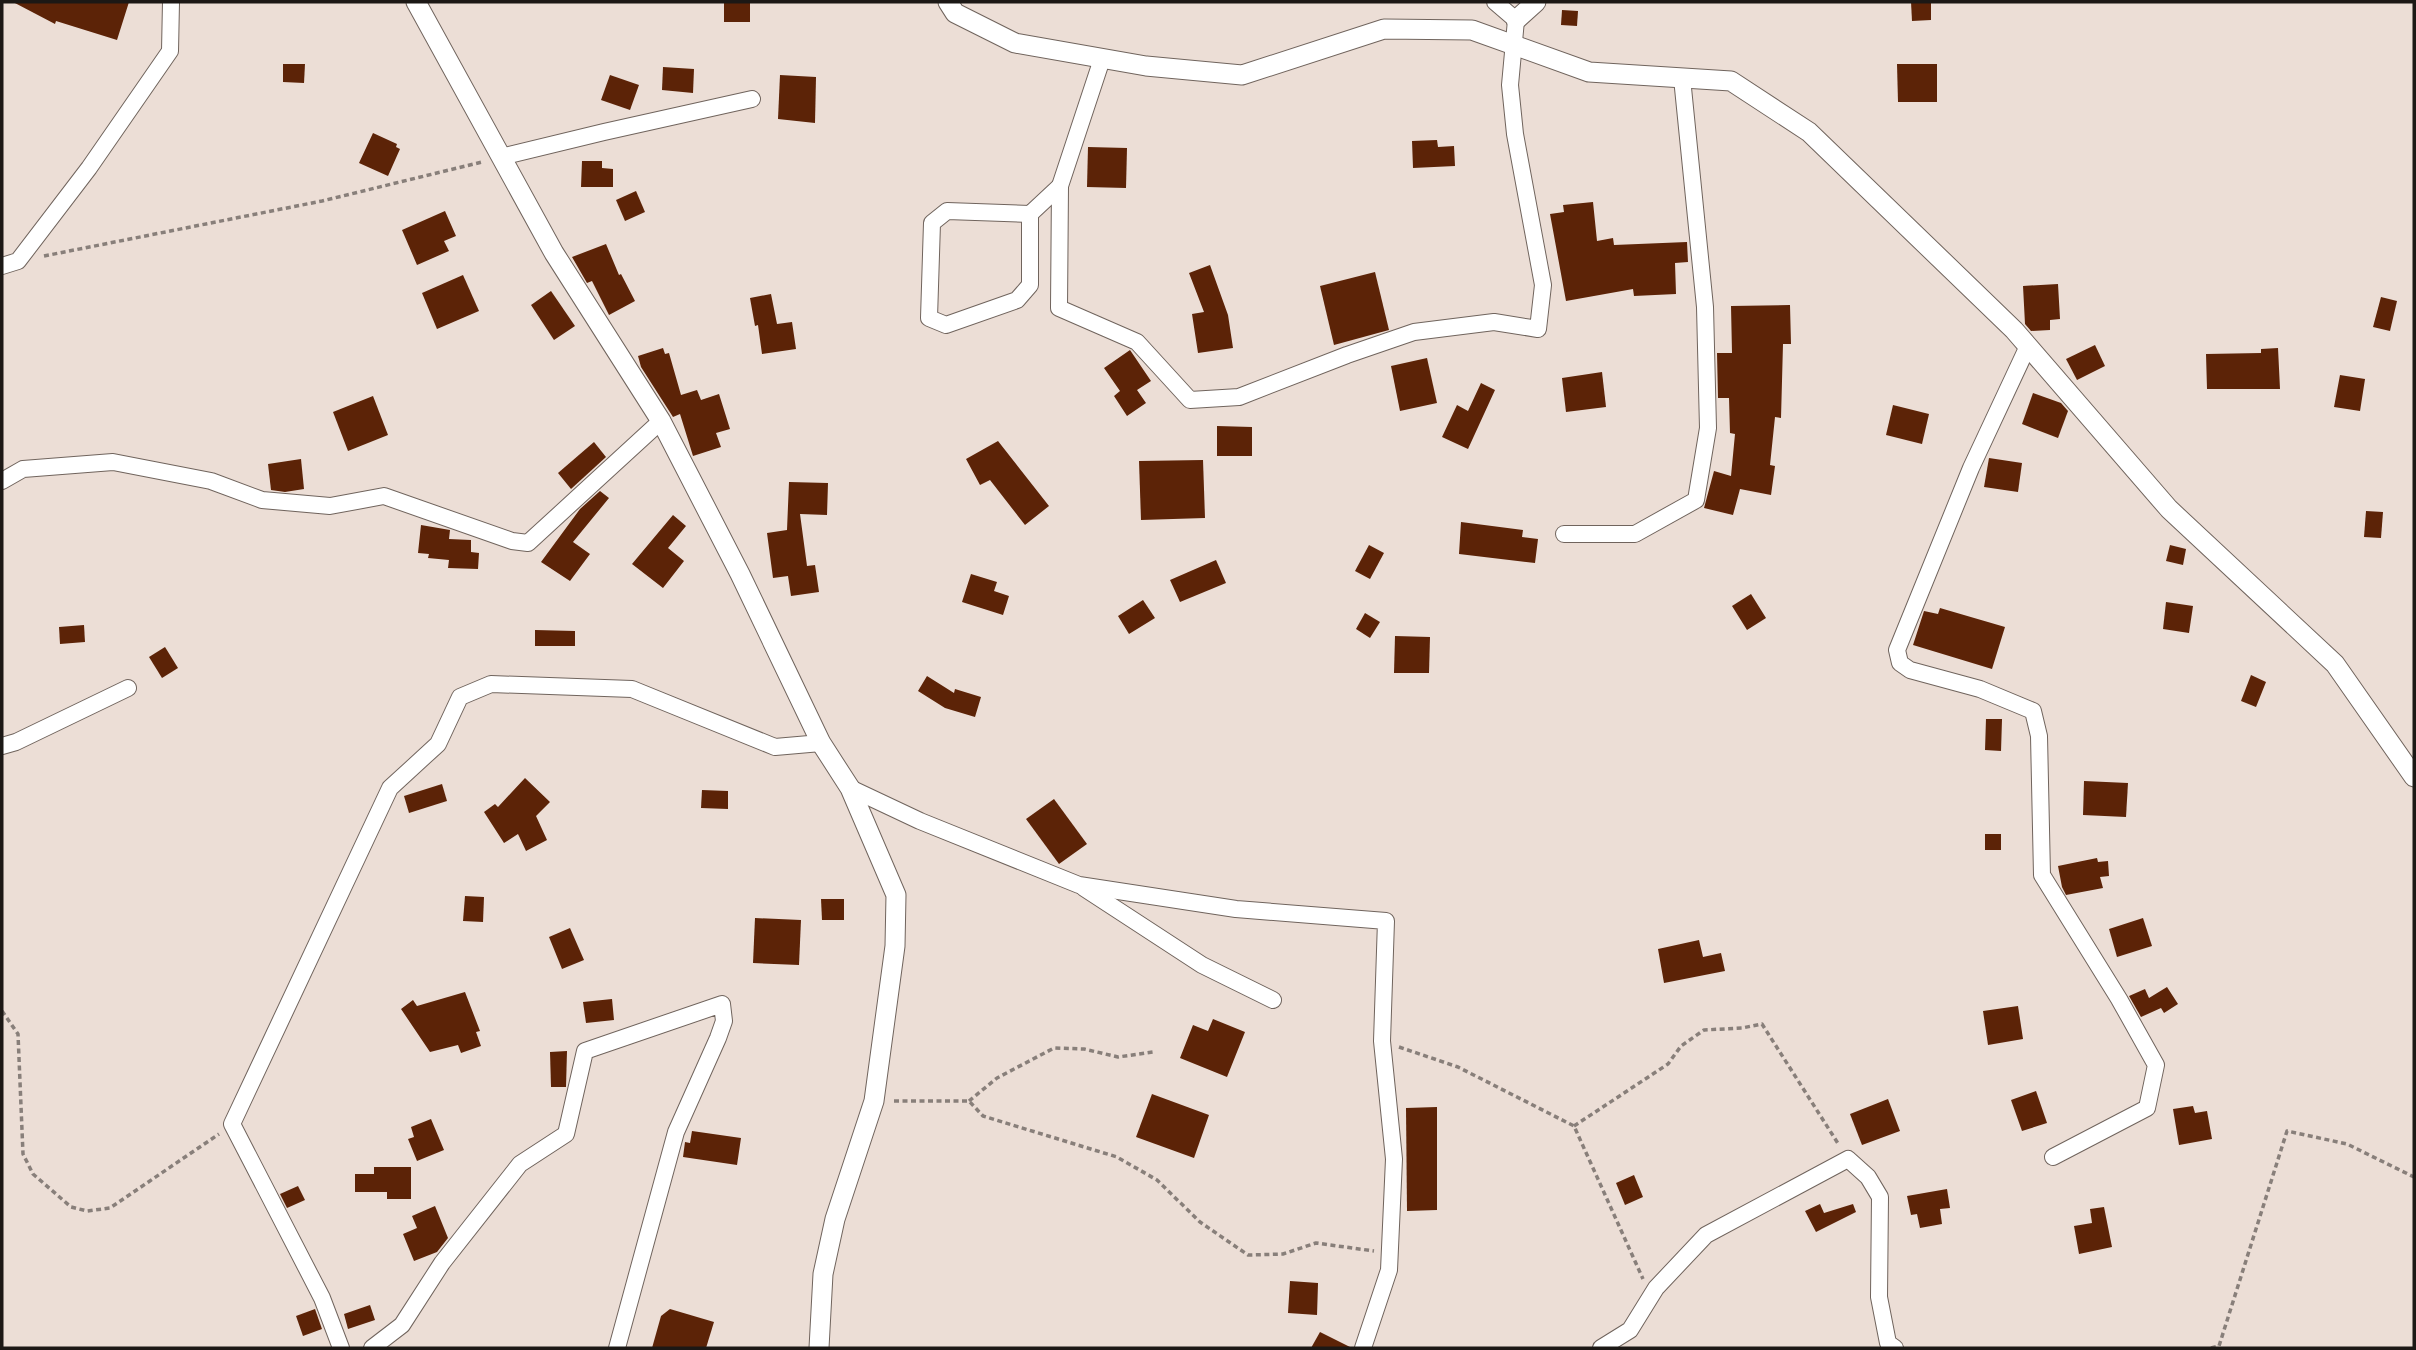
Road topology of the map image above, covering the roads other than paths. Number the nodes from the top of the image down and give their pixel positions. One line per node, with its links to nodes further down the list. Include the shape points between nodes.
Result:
1 (171, 2): 14 (street, via 170,51 89,169 18,261)
2 (416, 2): 11 (street)
3 (948, 2): 8 (street, via 955,13 1015,43)
4 (1495, 2): 6 (street)
5 (1536, 2): 6 (street)
6 (1516, 20): 7 (street)
7 (1515, 46): 8 (street, via 1472,30 1384,29 1242,75); 9 (street, via 1590,72); 12 (street, via 1510,85 1515,134 1543,285 1538,329 1494,322 1414,332 1239,397 1190,400 1137,342 1059,308)
8 (1102, 59): 12 (street)
9 (1682, 78): 15 (street, via 1731,81 1809,132); 18 (street, via 1705,307 1708,428 1696,500 1635,534)
10 (752, 99): 11 (street)
11 (501, 157): 16 (street, via 554,253)
12 (1060, 186): 13 (street)
13 (1030, 214): 13 (street, via 947,211 932,223 929,317 946,325 1017,300 1030,285)
14 (2, 266)
15 (2028, 346): 22 (street, via 2169,509 2335,664); 26 (street, via 1971,468 1897,650 1900,663 1910,670 1980,689 2033,711 2039,736 2042,875 2156,1065 2147,1108)
16 (661, 421): 17 (street, via 528,543 384,496 330,506 262,500 211,481 113,462 23,469); 20 (street)
17 (2, 481)
18 (1563, 534)
19 (128, 688): 21 (street)
20 (821, 743): 23 (street); 27 (street, via 775,747 632,690 491,684 460,697 438,744 390,788 232,1125 322,1298)
21 (2, 746)
22 (2414, 777)
23 (850, 788): 24 (street); 30 (street, via 896,895 895,946 874,1101 835,1219 823,1274)
24 (1079, 885): 25 (street, via 1202,965); 31 (street, via 1236,909 1386,921 1382,1041 1394,1160 1389,1270)
25 (1273, 1000)
26 (2053, 1157)
27 (341, 1348)
28 (372, 1348): 29 (street, via 402,1325 442,1263 520,1164 566,1134 585,1051 722,1004 724,1021 676,1132)
29 (617, 1348)
30 (819, 1348)
31 (1363, 1348)
32 (1601, 1348): 33 (street, via 1630,1330 1651,1296 1706,1235 1848,1159 1881,1197 1879,1297 1888,1343)
33 (1895, 1348)

